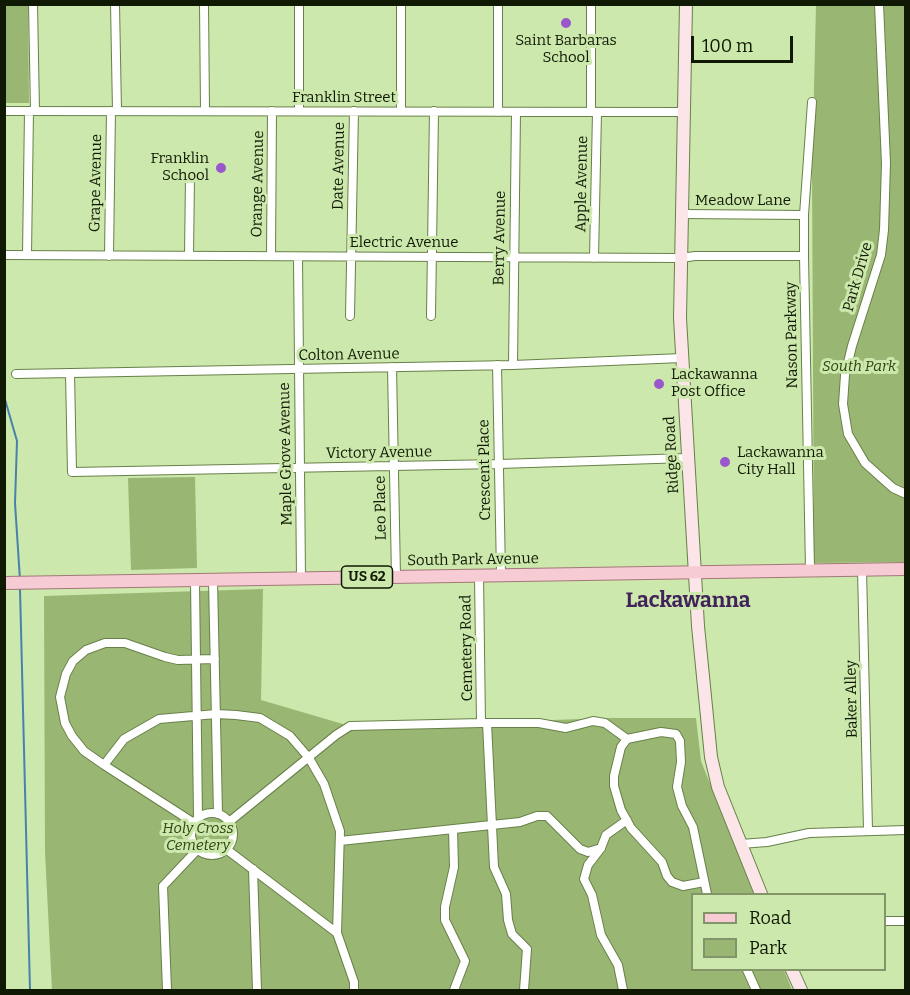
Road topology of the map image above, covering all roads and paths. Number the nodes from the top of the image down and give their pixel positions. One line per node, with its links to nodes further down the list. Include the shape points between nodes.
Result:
1 (33, 4): 12 (street)
2 (115, 4): 13 (street, Grape Avenue)
3 (204, 4): 14 (street)
4 (299, 4): 16 (street)
5 (401, 4): 18 (street)
6 (498, 4): 21 (street)
7 (591, 4): 22 (street, Apple Avenue)
8 (686, 4): 23 (main road, Ridge Road)
9 (879, 4): 52 (street, Park Drive, via 886,164 884,230 881,255 845,375 843,404 848,434 865,463 893,488)
10 (812, 102): 26 (street, Nason Parkway)
11 (4, 111): 12 (street, Franklin Street)
12 (32, 111): 13 (street, Franklin Street); 28 (street)
13 (114, 111): 14 (street, Franklin Street); 29 (street, Grape Avenue)
14 (205, 111): 15 (street, Franklin Street)
15 (272, 111): 16 (street, Franklin Street); 31 (street, Orange Avenue)
16 (299, 111): 17 (street, Franklin Street)
17 (354, 111): 18 (street, Franklin Street); 34 (street, Date Avenue)
18 (401, 111): 19 (street, Franklin Street)
19 (434, 111): 21 (street, Franklin Street); 35 (street)
20 (516, 111): 21 (street, Franklin Street); 22 (street, Franklin Street); 36 (street, Berry Avenue)
21 (498, 112)
22 (594, 112): 23 (street, Franklin Street); 37 (street, Apple Avenue)
23 (684, 112): 25 (main road, Ridge Road)
24 (190, 176): 30 (street)
25 (682, 214): 26 (street, Meadow Lane); 38 (main road, Ridge Road)
26 (804, 215): 32 (street, Nason Parkway)
27 (4, 255): 28 (street, Electric Avenue)
28 (27, 255): 29 (street, Electric Avenue)
29 (109, 256): 30 (street, Electric Avenue)
30 (189, 256): 31 (street, Electric Avenue)
31 (271, 256): 33 (street, Electric Avenue)
32 (804, 256): 38 (street, Electric Avenue); 54 (street, Nason Parkway)
33 (298, 257): 34 (street, Electric Avenue); 45 (street, Maple Grove Avenue)
34 (351, 257): 35 (street, Electric Avenue); 39 (street, Date Avenue)
35 (432, 257): 36 (street, Electric Avenue); 40 (street)
36 (513, 257): 37 (street, Electric Avenue); 43 (street, Berry Avenue)
37 (594, 258): 38 (street, Electric Avenue)
38 (681, 258): 41 (main road, Ridge Road)
39 (350, 316)
40 (431, 316)
41 (682, 358): 43 (street, Colton Avenue); 48 (main road, Ridge Road)
42 (497, 365): 43 (street, Colton Avenue); 44 (street, Colton Avenue); 49 (street, Crescent Place)
43 (513, 365)
44 (392, 367): 45 (street, Colton Avenue); 50 (street, Leo Place)
45 (299, 369): 46 (street, Colton Avenue); 51 (street, Maple Grove Avenue)
46 (70, 373): 47 (street, Colton Avenue); 51 (street, Victory Avenue, via 72,472)
47 (16, 374)
48 (687, 458): 49 (street, Victory Avenue); 56 (main road, Ridge Road)
49 (499, 464): 50 (street, Victory Avenue); 57 (street, Crescent Place)
50 (394, 466): 51 (street, Victory Avenue); 59 (street, Leo Place)
51 (300, 468): 60 (street, Maple Grove Avenue)
52 (906, 494)
53 (862, 568): 54 (main road, South Park Avenue / US 62); 55 (main road, South Park Avenue / US 62); 78 (street, Baker Alley)
54 (810, 569): 56 (main road, South Park Avenue / US 62)
55 (906, 569)
56 (694, 572): 57 (main road, South Park Avenue / US 62); 81 (main road, Ridge Road, via 711,757 718,787)
57 (501, 574): 58 (main road, South Park Avenue / US 62)
58 (479, 575): 59 (main road, South Park Avenue / US 62); 68 (street, Cemetery Road)
59 (396, 577): 60 (main road, South Park Avenue / US 62)
60 (301, 578): 61 (main road, South Park Avenue / US 62)
61 (213, 580): 62 (main road, South Park Avenue / US 62); 64 (street)
62 (195, 581): 63 (main road, South Park Avenue / US 62); 65 (street)
63 (4, 583)
64 (215, 659): 65 (street); 66 (street)
65 (196, 660): 67 (street); 71 (street, via 165,657 125,643 105,643 86,650 73,661 60,697 64,723 84,751)
66 (216, 714): 67 (street); 70 (street, via 260,718 290,736); 72 (street)
67 (197, 715): 71 (street, via 159,719 124,739); 74 (street)
68 (483, 722): 69 (street, via 539,723 566,728 593,721 605,723); 70 (street, via 350,726); 76 (street, Cemetery Road)
69 (627, 739): 73 (street, via 621,747 614,776); 86 (street, via 661,732 676,734 680,741 676,787 693,827)
70 (309, 758): 75 (street); 80 (street, via 324,784)
71 (104, 765): 74 (street)
72 (218, 814): 74 (street, via 204,814); 75 (street)
73 (627, 820): 82 (street, via 606,835); 86 (street, via 662,862 672,882 683,886)
74 (196, 821): 83 (street, via 191,835)
75 (230, 822): 84 (street, via 233,837)
76 (493, 824): 77 (street); 82 (street, via 547,816 580,849 588,852); 98 (street, Cemetery Road, via 494,867 506,894 508,920 512,934 527,949)
77 (453, 829): 80 (street); 97 (street, via 454,867 445,920 465,961)
78 (868, 830): 79 (street); 81 (street, via 809,833)
79 (906, 830)
80 (340, 841): 91 (street)
81 (741, 844): 88 (main road, Ridge Road)
82 (601, 848): 99 (street, via 588,865 585,879 602,935 618,965)
83 (198, 849): 84 (street, via 213,855); 94 (street, via 163,886)
84 (226, 849): 85 (street)
85 (253, 869): 91 (street); 95 (street)
86 (704, 882): 87 (street)
87 (707, 893)
88 (761, 893)
89 (886, 921): 90 (street)
90 (906, 921)
91 (338, 933): 96 (street)
92 (748, 971): 100 (street)
93 (793, 971): 101 (main road)
94 (167, 990)
95 (257, 990)
96 (354, 990)
97 (454, 990)
98 (524, 990)
99 (623, 990)
100 (756, 990)
101 (801, 990)

